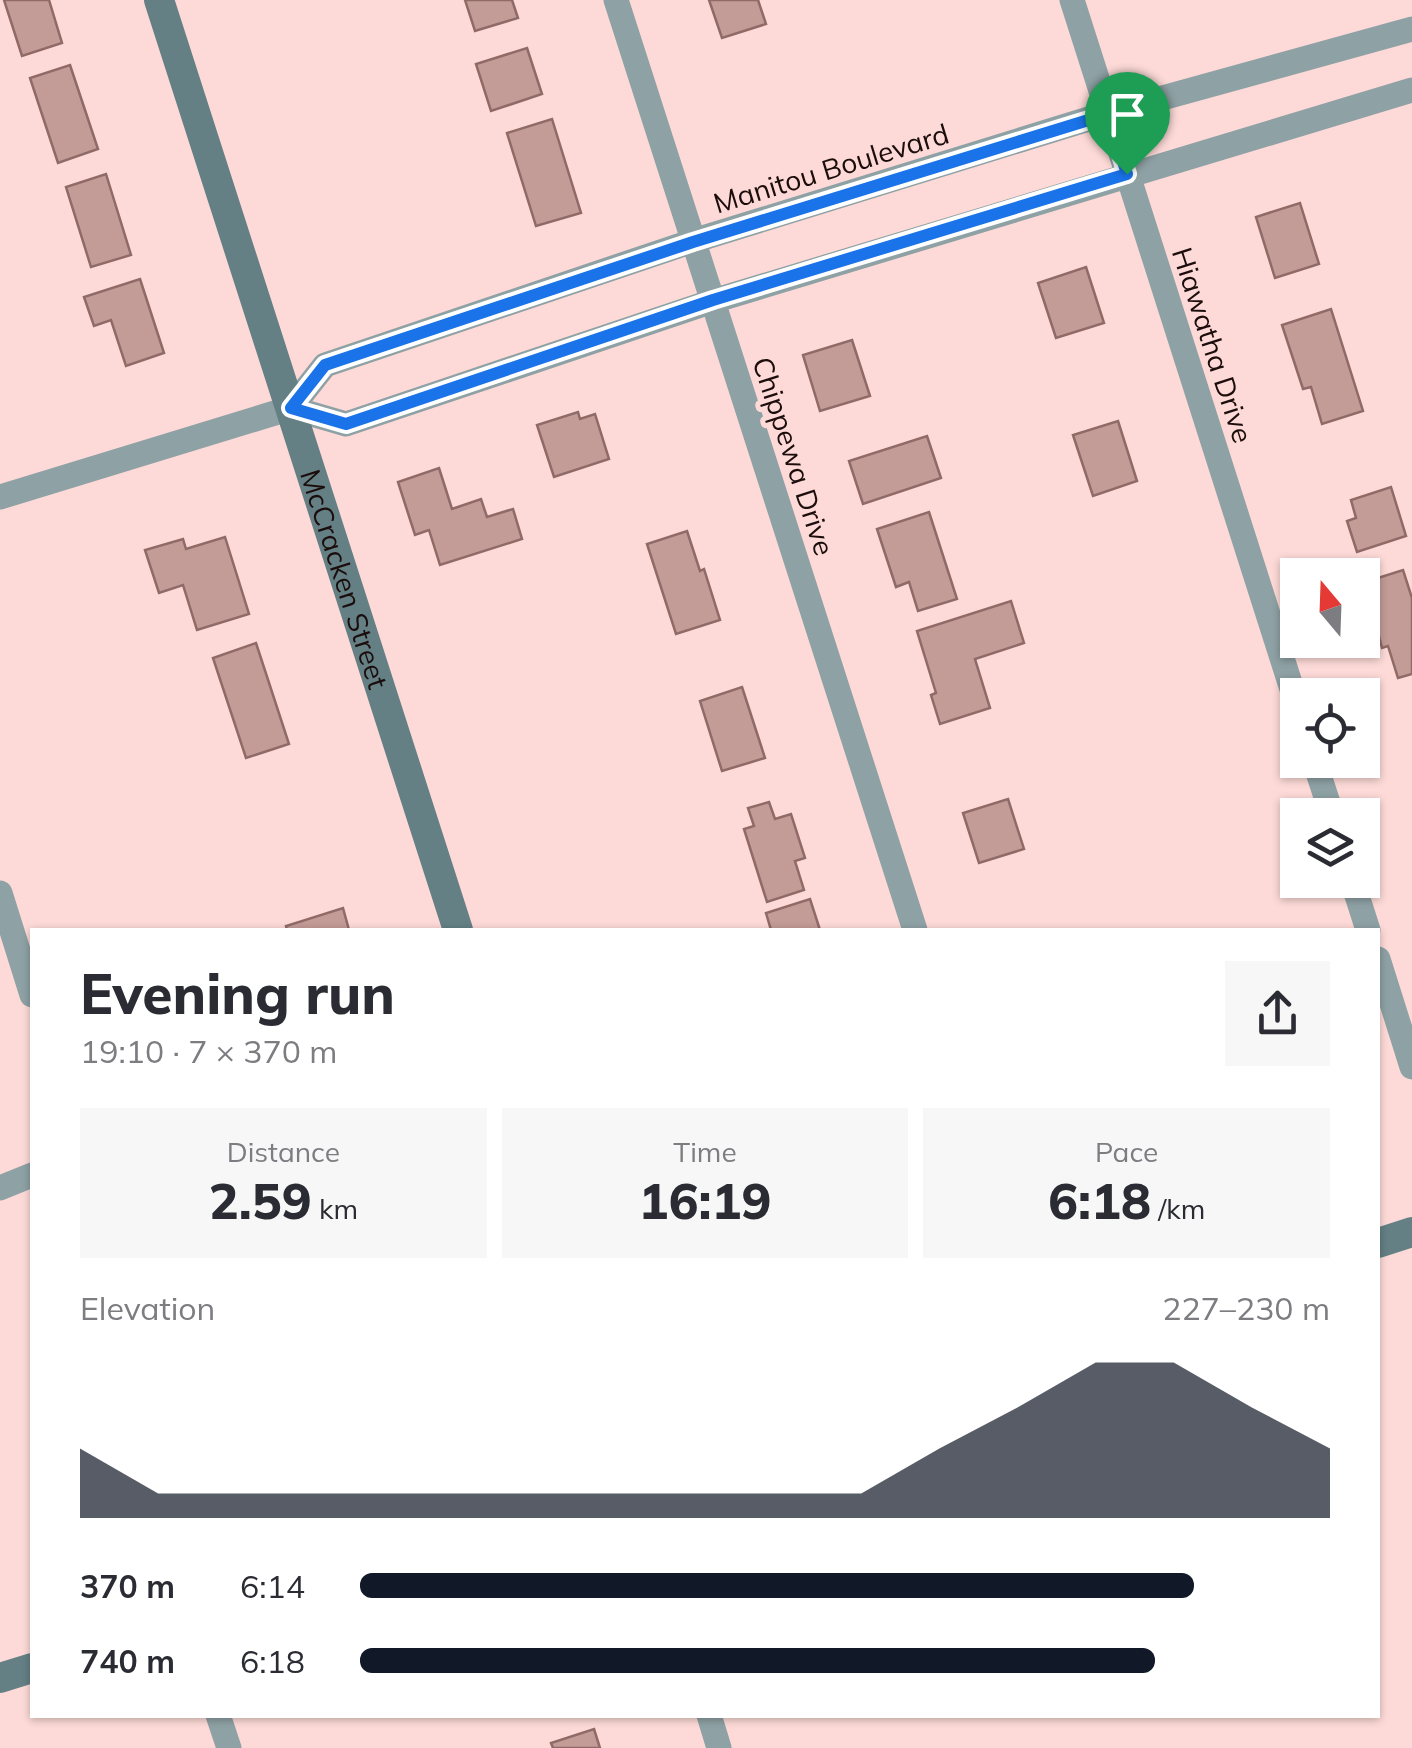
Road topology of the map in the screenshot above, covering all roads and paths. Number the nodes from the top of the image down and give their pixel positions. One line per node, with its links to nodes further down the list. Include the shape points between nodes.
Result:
1 (159, 0): 10 (street, McCracken Street)
2 (616, 0): 8 (street, Chippewa Drive)
3 (1072, 0): 6 (street, Hiawatha Drive)
4 (1412, 29): 6 (street, Manitou Boulevard)
5 (1412, 90): 7 (street)
6 (1108, 114): 7 (street, Hiawatha Drive); 8 (street, Manitou Boulevard)
7 (1127, 174): 9 (street); 12 (street, Hiawatha Drive)
8 (693, 242): 9 (street, Chippewa Drive); 10 (street, Manitou Boulevard, via 325,365)
9 (713, 300): 10 (street, via 346,424); 16 (street, Chippewa Drive)
10 (291, 408): 11 (street); 15 (street, McCracken Street)
11 (0, 497)
12 (1288, 678)
13 (0, 893): 19 (street)
14 (1358, 898): 17 (street)
15 (457, 928)
16 (914, 928)
17 (1367, 928)
18 (1380, 964): 20 (street)
19 (30, 990)
20 (1412, 1067)
21 (30, 1176): 22 (street)
22 (0, 1188)
23 (1412, 1232): 24 (street)
24 (1380, 1242)
25 (30, 1669): 26 (street)
26 (0, 1678)
27 (219, 1718): 29 (street)
28 (710, 1718): 30 (street)
29 (229, 1748)
30 (719, 1748)

